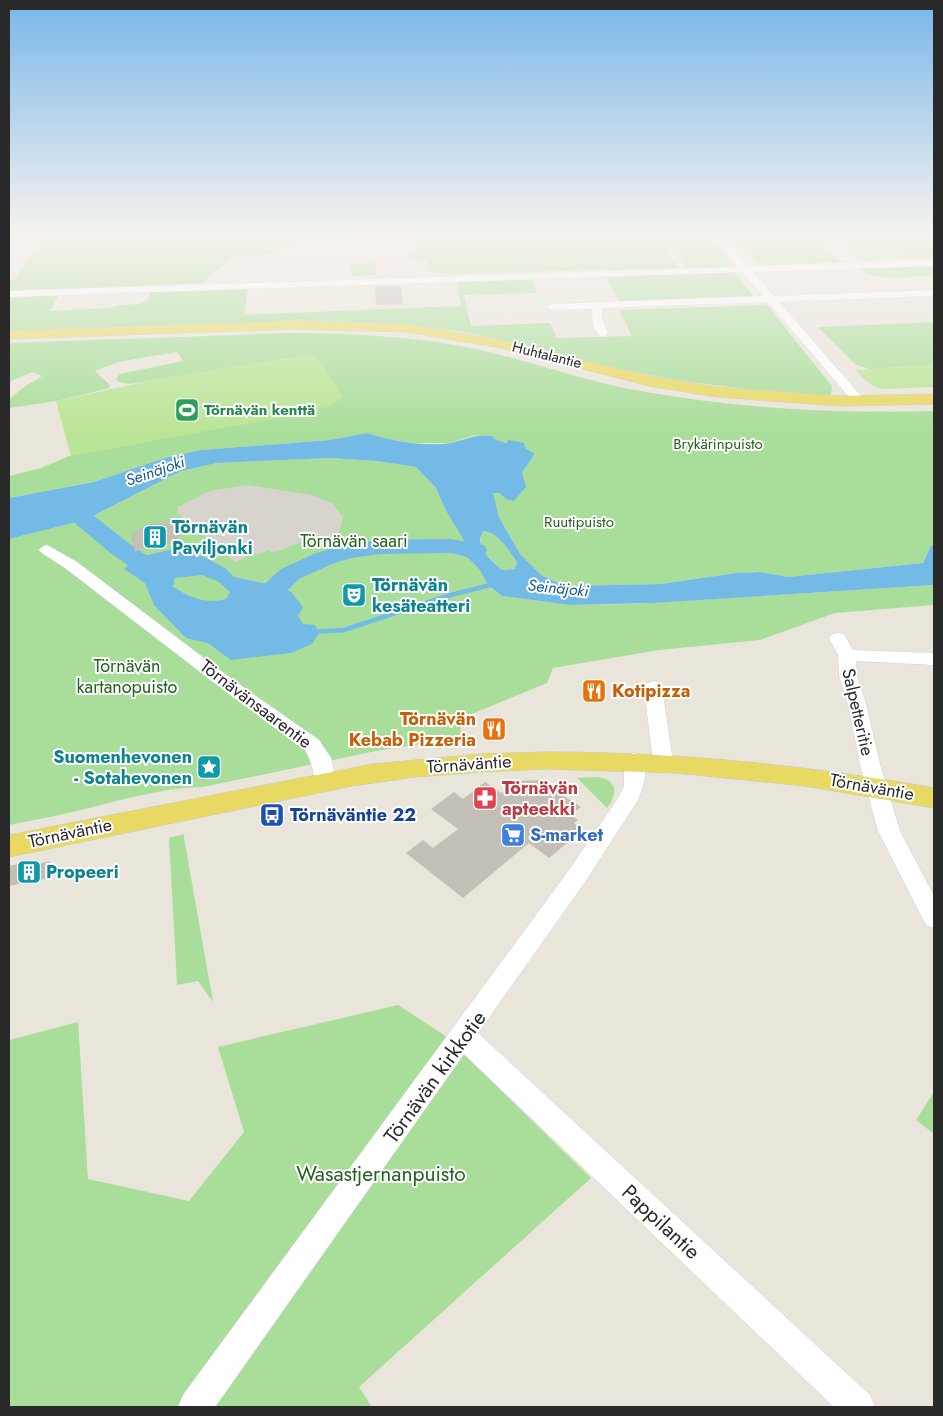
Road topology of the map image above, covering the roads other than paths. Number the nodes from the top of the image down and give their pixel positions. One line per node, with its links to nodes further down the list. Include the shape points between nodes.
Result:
1 (745, 300): 3 (street)
2 (773, 300): 8 (street)
3 (597, 306): 4 (street); 5 (street, via 597,318)
4 (551, 307)
5 (603, 334)
6 (9, 335): 8 (main road, Huhtalantie, via 292,325 406,328 501,344 682,387 756,396)
7 (934, 399): 8 (main road, Huhtalantie)
8 (860, 401)
9 (47, 550): 16 (street, Törnävänsaarentie, via 312,746 321,758)
10 (838, 638): 11 (street, Salpetteritie)
11 (846, 655): 12 (street); 17 (street, Salpetteritie, via 848,676)
12 (934, 659)
13 (653, 687): 15 (street)
14 (634, 760): 15 (main road, Törnäväntie); 16 (main road, Törnäväntie, via 473,763 412,768); 21 (street, Törnävän kirkkotie, via 634,786 628,800)
15 (664, 762): 17 (main road, Törnäväntie, via 754,770)
16 (326, 782): 19 (main road, Törnäväntie)
17 (876, 787): 18 (main road, Törnäväntie); 20 (street, Salpetteritie, via 889,831)
18 (934, 798)
19 (9, 846)
20 (934, 918)
21 (464, 1036): 22 (street, Törnävän kirkkotie); 23 (street, Pappilantie)
22 (195, 1407)
23 (858, 1407)

